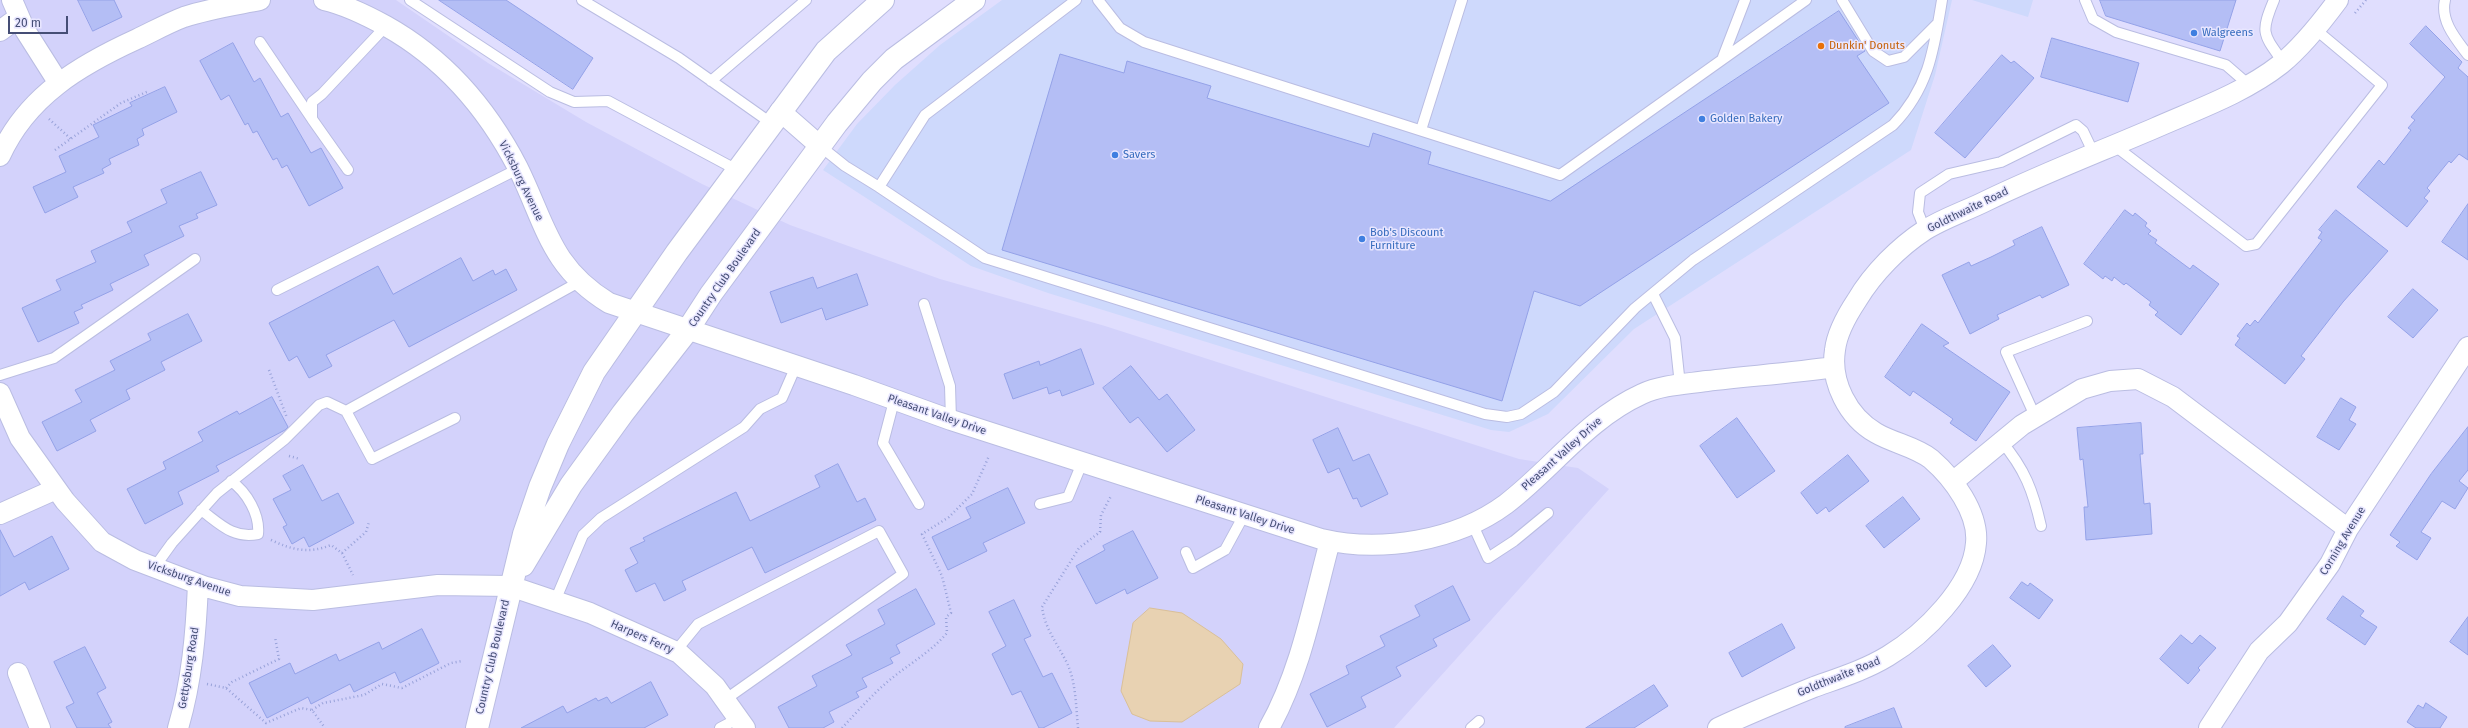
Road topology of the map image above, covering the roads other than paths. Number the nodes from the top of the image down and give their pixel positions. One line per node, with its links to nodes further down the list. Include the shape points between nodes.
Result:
1 (324, 0): 21 (street, Vicksburg Avenue, via 364,14)
2 (410, 0): 40 (lane, via 550,92 574,102 608,101)
3 (582, 0): 28 (lane, via 679,58)
4 (806, 0): 28 (lane)
5 (883, 0): 31 (street, Country Club Boulevard, via 826,52)
6 (974, 0): 34 (street, Country Club Boulevard, via 894,59 854,102)
7 (1076, 0): 41 (lane, via 924,115)
8 (1098, 0): 33 (lane, via 1120,28 1144,42)
9 (1462, 0): 33 (lane)
10 (1744, 0): 26 (lane)
11 (1806, 0): 26 (lane)
12 (1842, 0): 20 (lane, via 1873,51 1888,61 1904,57)
13 (1942, 0): 20 (lane)
14 (2085, 0): 30 (lane, via 2093,19 2116,32 2226,65)
15 (2274, 0): 27 (lane, via 2264,24 2268,41)
16 (2338, 0): 22 (street, Goldthwaite Road)
17 (2445, 0): 25 (lane, via 2449,29)
18 (253, 1): 29 (street, via 183,18 99,56)
19 (15, 9): 23 (street); 29 (street, via 25,30)
20 (1938, 23): 46 (lane, via 1930,66 1920,90 1909,109 1893,126 1693,260)
21 (386, 26): 32 (lane, via 312,102); 38 (street, Vicksburg Avenue, via 420,48 465,88 496,131)
22 (2315, 29): 27 (street, Goldthwaite Road); 35 (lane, via 2382,85 2256,244 2246,246)
23 (0, 31)
24 (260, 42): 32 (lane)
25 (2468, 55)
26 (1723, 57): 33 (lane, via 1560,175)
27 (2283, 62): 30 (street, Goldthwaite Road)
28 (711, 81): 31 (lane)
29 (58, 82): 37 (street, via 40,97 21,120)
30 (2249, 85): 35 (street, Goldthwaite Road)
31 (776, 117): 34 (street); 40 (street, Country Club Boulevard)
32 (312, 119): 39 (lane)
33 (1421, 130)
34 (820, 146): 41 (lane, via 845,166); 50 (street, Country Club Boulevard, via 711,294)
35 (2115, 146): 36 (street, Goldthwaite Road)
36 (2094, 154): 42 (street, Goldthwaite Road, via 2046,173); 42 (lane, via 2083,130 2076,125 2001,162 1949,174 1920,193 1918,212)
37 (0, 156)
38 (518, 169): 44 (street, Vicksburg Avenue, via 556,252); 45 (lane)
39 (348, 170)
40 (737, 170): 48 (street, Country Club Boulevard)
41 (879, 187): 46 (lane, via 985,258 1485,414 1507,417 1521,414 1554,392 1635,308)
42 (1925, 230): 53 (street, Goldthwaite Road, via 1892,257 1858,297 1842,326 1835,347)
43 (195, 259): 54 (lane, via 54,358)
44 (579, 282): 48 (street, Vicksburg Avenue, via 609,303); 58 (lane)
45 (277, 290)
46 (1653, 294): 55 (lane, via 1675,338)
47 (924, 304): 61 (lane, via 950,386)
48 (635, 314): 50 (street, Pleasant Valley Drive); 80 (street, Country Club Boulevard, via 594,372 558,444 537,493)
49 (2087, 322): 59 (lane, via 2006,352)
50 (688, 331): 52 (street, Pleasant Valley Drive); 80 (street, Country Club Boulevard, via 623,413 571,485)
51 (2468, 347): 75 (street, Corning Avenue)
52 (796, 366): 57 (street, Pleasant Valley Drive); 81 (lane, via 782,398 760,409 744,427 601,518 583,535)
53 (1834, 367): 55 (street, Pleasant Valley Drive); 65 (street, Goldthwaite Road, via 1842,395 1851,412 1863,425 1927,456)
54 (0, 375)
55 (1680, 385): 73 (street, Pleasant Valley Drive, via 1644,393 1620,405 1566,448 1506,504)
56 (0, 393): 66 (street, Vicksburg Avenue, via 20,438)
57 (894, 401): 61 (street, Pleasant Valley Drive); 67 (lane, via 883,443)
58 (346, 411): 60 (lane, via 372,459); 64 (lane, via 327,402 323,404)
59 (2035, 416): 62 (street); 75 (street, via 2082,389 2110,381 2138,379 2173,397)
60 (455, 418)
61 (951, 420): 63 (street, Pleasant Valley Drive)
62 (2001, 441): 65 (street); 74 (lane, via 2016,459 2033,490)
63 (1082, 463): 68 (lane, via 1068,497); 72 (street, Pleasant Valley Drive)
64 (231, 481): 69 (lane); 69 (lane, via 242,488 259,522 258,534 244,537)
65 (1954, 481): 93 (street, Goldthwaite Road, via 1968,506 1976,542 1969,568 1956,592 1939,613 1920,632 1885,658)
66 (56, 488): 71 (street); 78 (street, Vicksburg Avenue, via 102,542)
67 (919, 504)
68 (1040, 504)
69 (201, 510): 78 (lane)
70 (1548, 513): 73 (lane, via 1488,558)
71 (0, 514)
72 (1244, 515): 76 (street, Pleasant Valley Drive); 77 (lane, via 1225,550 1193,568)
73 (1472, 523): 76 (street, Pleasant Valley Drive, via 1438,537 1370,545)
74 (2041, 526)
75 (2348, 529): 94 (street, Corning Avenue, via 2336,555 2312,590 2288,623 2260,652)
76 (1330, 541): 91 (street, via 1296,666 1282,705)
77 (1186, 552)
78 (154, 568): 79 (street, Vicksburg Avenue)
79 (198, 584): 80 (street, Vicksburg Avenue, via 240,596 313,600 438,585); 88 (street, Gettysburg Road, via 196,642)
80 (510, 586): 81 (street, Harpers Ferry); 89 (street, Country Club Boulevard)
81 (555, 601): 82 (street, Harpers Ferry)
82 (675, 652): 84 (street, Harpers Ferry, via 700,671); 84 (lane, via 698,624 879,531 903,574)
83 (18, 673): 87 (street)
84 (726, 700): 86 (street, Harpers Ferry)
85 (1479, 721): 92 (lane)
86 (742, 723): 90 (lane)
87 (40, 728)
88 (178, 728)
89 (477, 728)
90 (720, 728)
91 (1269, 728)
92 (1471, 728)
93 (1718, 728)
94 (2209, 728)

